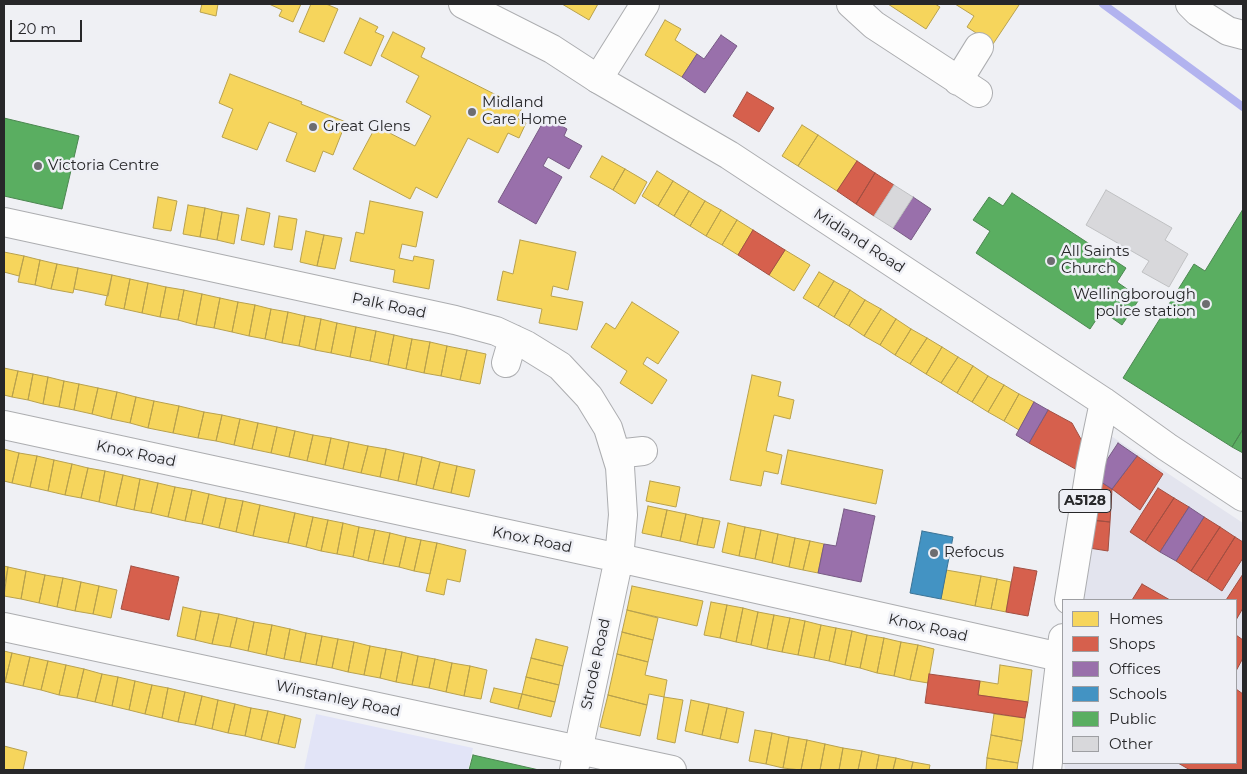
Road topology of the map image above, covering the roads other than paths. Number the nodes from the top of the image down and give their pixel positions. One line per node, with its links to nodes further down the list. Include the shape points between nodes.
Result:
1 (463, 4): 7 (street, Midland Road)
2 (644, 4): 7 (street)
3 (850, 4): 6 (street, via 874,25 968,87)
4 (1190, 4): 5 (street, via 1228,31)
5 (1243, 35)
6 (979, 47)
7 (598, 78): 9 (street, Midland Road, via 729,155)
8 (4, 222): 12 (street, Palk Road, via 496,331 510,351 526,345 560,366 589,397 608,428)
9 (1104, 402): 13 (street, Midland Road); 15 (street, A5128)
10 (4, 425): 14 (street, Knox Road, via 502,545)
11 (643, 452): 12 (street)
12 (616, 454): 14 (street, Palk Road, via 623,515)
13 (1243, 497)
14 (619, 558): 17 (street, Knox Road); 18 (street, Strode Road)
15 (1069, 599)
16 (4, 627): 18 (street, Winstanley Road)
17 (1062, 648): 20 (street)
18 (576, 761): 19 (street, Winstanley Road)
19 (672, 770)
20 (1047, 770)

